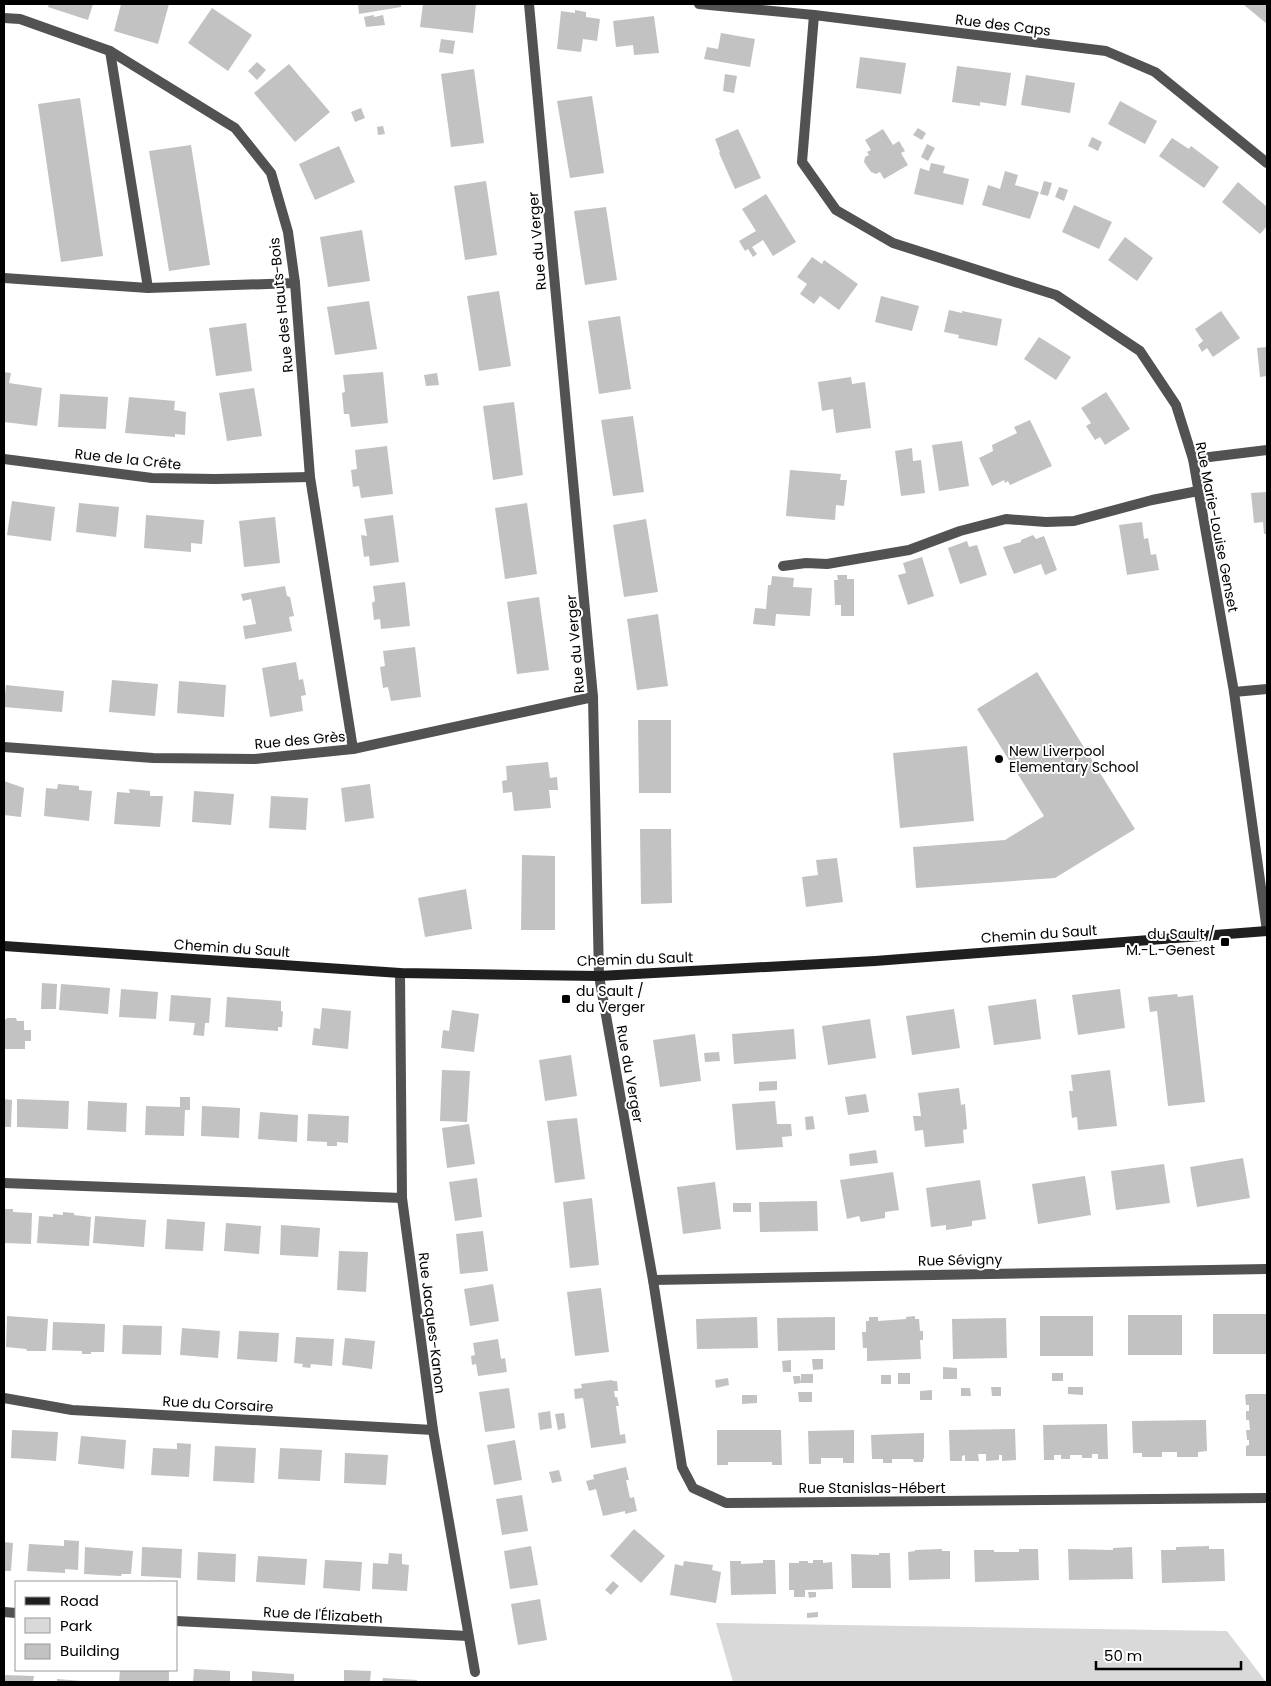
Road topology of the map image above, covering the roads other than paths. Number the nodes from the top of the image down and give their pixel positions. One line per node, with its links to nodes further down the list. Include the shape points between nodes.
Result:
1 (529, 4): 18 (street, Rue du Verger)
2 (699, 4): 3 (street, Rue des Caps)
3 (814, 15): 6 (street, Rue des Caps, via 1106,51 1155,72); 12 (street, Rue Marie-Louise Genset, via 802,162 836,210 894,243 1056,295 1140,351 1176,405)
4 (4, 18): 5 (street, Rue des Hauts-Bois, via 20,19)
5 (110, 51): 8 (street, Rue des Hauts-Bois, via 235,128 271,173 288,232); 9 (street)
6 (1267, 163)
7 (4, 278): 9 (street)
8 (296, 283): 9 (street); 13 (street, Rue des Hauts-Bois)
9 (148, 288)
10 (1267, 450): 12 (street)
11 (4, 459): 13 (street, Rue de la Crête, via 152,478)
12 (1192, 459): 14 (street, Rue Marie-Louise Genset)
13 (310, 477): 20 (street, Rue des Hauts-Bois)
14 (1198, 491): 15 (street, via 1074,521 1006,519 960,531 909,550 827,564); 17 (street, Rue Marie-Louise Genset)
15 (783, 566)
16 (1267, 689): 17 (street)
17 (1234, 692): 21 (street, Rue Marie-Louise Genset)
18 (593, 697): 20 (street, Rue des Grès); 24 (street, Rue du Verger)
19 (4, 747): 20 (street, Rue des Grès, via 152,758 255,758)
20 (353, 749)
21 (1267, 931): 24 (street, Chemin du Sault, via 876,961)
22 (4, 946): 23 (street, Chemin du Sault)
23 (400, 973): 24 (street, Chemin du Sault); 26 (street, Rue Jacques-Kanon)
24 (599, 976): 28 (street, Rue du Verger)
25 (4, 1183): 26 (street)
26 (402, 1198): 30 (street, Rue Jacques-Kanon)
27 (1267, 1269): 28 (street, Rue Sévigny)
28 (653, 1280): 31 (street, Rue Stanislas-Hébert, via 682,1467 693,1488 726,1503)
29 (4, 1398): 30 (street, Rue du Corsaire, via 72,1410)
30 (432, 1430): 33 (street, Rue Jacques-Kanon)
31 (1267, 1498)
32 (178, 1621): 33 (street, Rue de l'Élizabeth)
33 (468, 1636): 34 (street, Rue Jacques-Kanon)
34 (475, 1672)

